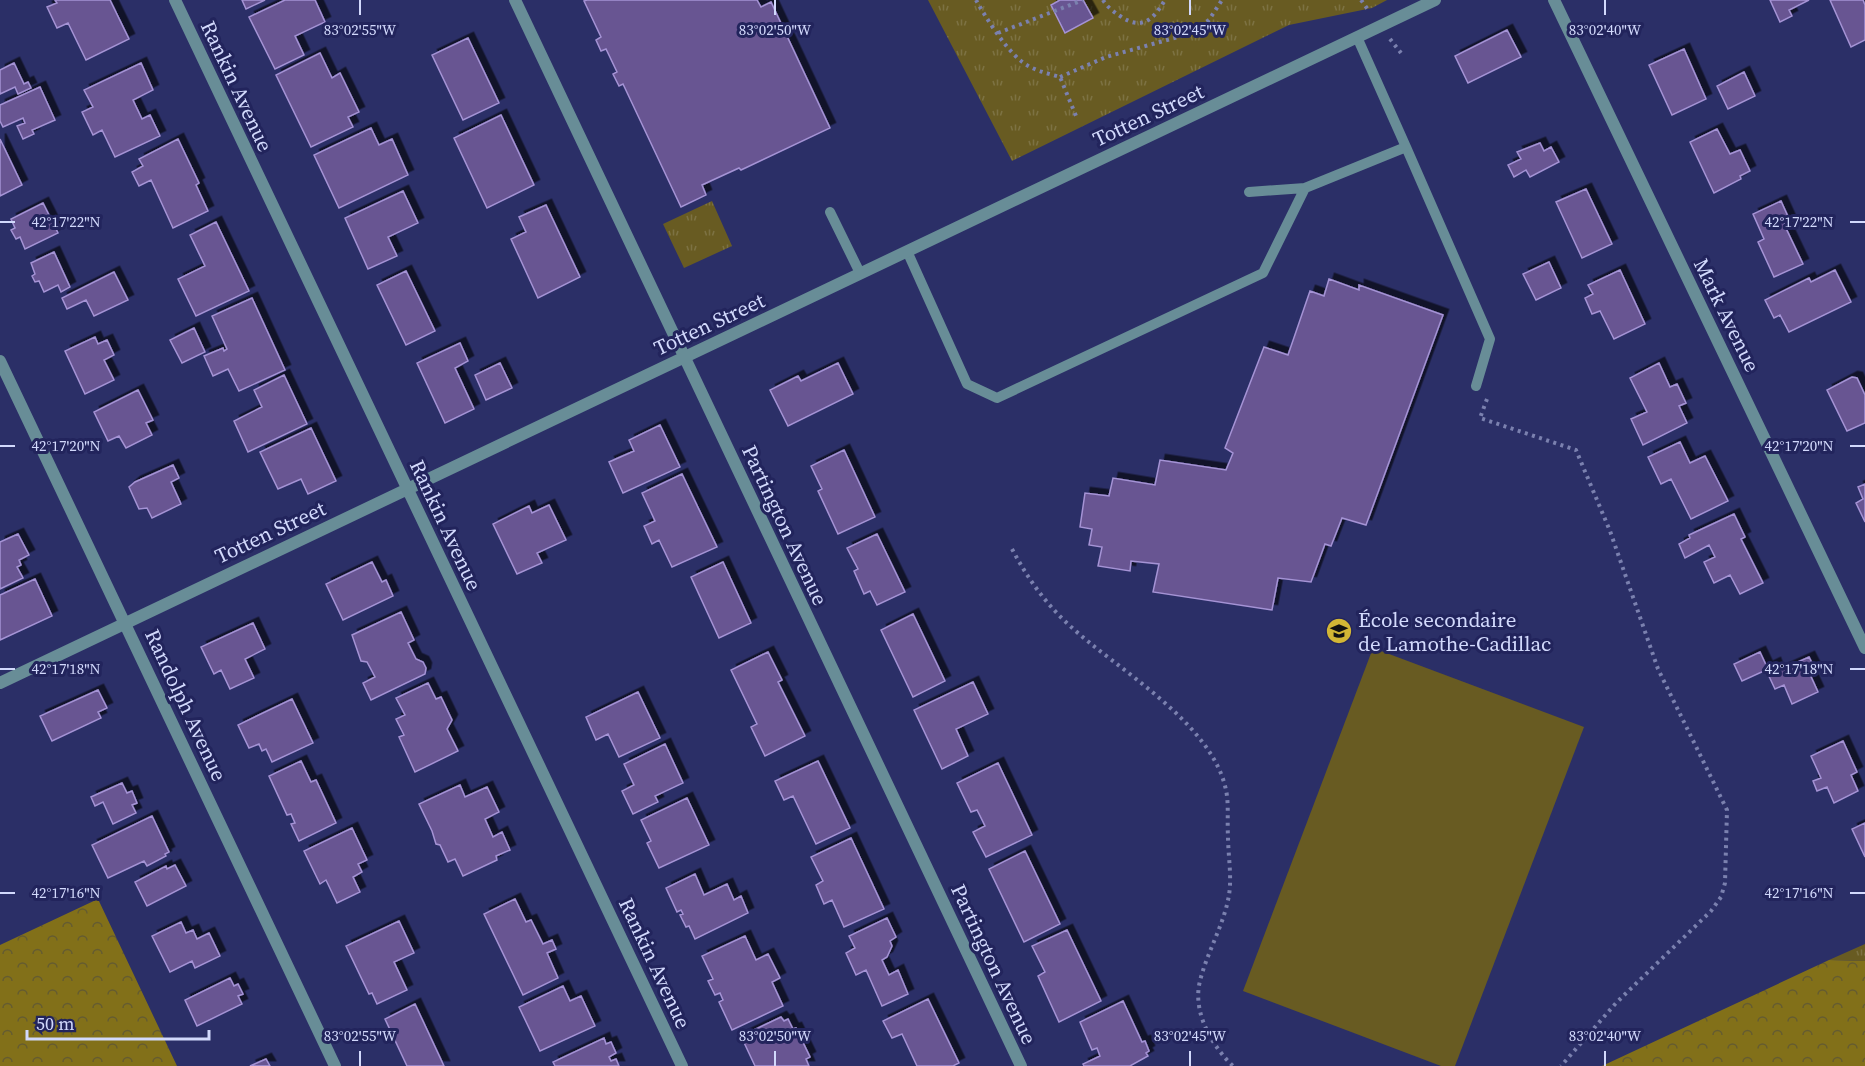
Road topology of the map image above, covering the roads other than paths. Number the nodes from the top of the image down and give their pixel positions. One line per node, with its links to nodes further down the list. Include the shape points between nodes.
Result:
1 (175, 0): 15 (street, Rankin Avenue)
2 (515, 0): 12 (street, Partington Avenue)
3 (1435, 0): 5 (street, Totten Street)
4 (1554, 0): 17 (street, Mark Avenue)
5 (1357, 37): 6 (lane); 10 (street, Totten Street)
6 (1406, 147): 7 (lane); 14 (lane, via 1490,339)
7 (1305, 188): 8 (lane); 10 (lane, via 1263,273 997,398 967,384)
8 (1250, 192)
9 (830, 212): 11 (lane)
10 (907, 251): 11 (street, Totten Street)
11 (860, 273): 12 (street, Totten Street)
12 (684, 357): 15 (street, Totten Street); 21 (street, Partington Avenue)
13 (0, 361): 16 (street, Randolph Avenue)
14 (1476, 386)
15 (408, 489): 16 (street, Totten Street); 20 (street, Rankin Avenue)
16 (125, 623): 18 (street, Totten Street); 19 (street, Randolph Avenue)
17 (1865, 648)
18 (0, 683)
19 (335, 1066)
20 (682, 1066)
21 (1021, 1066)

